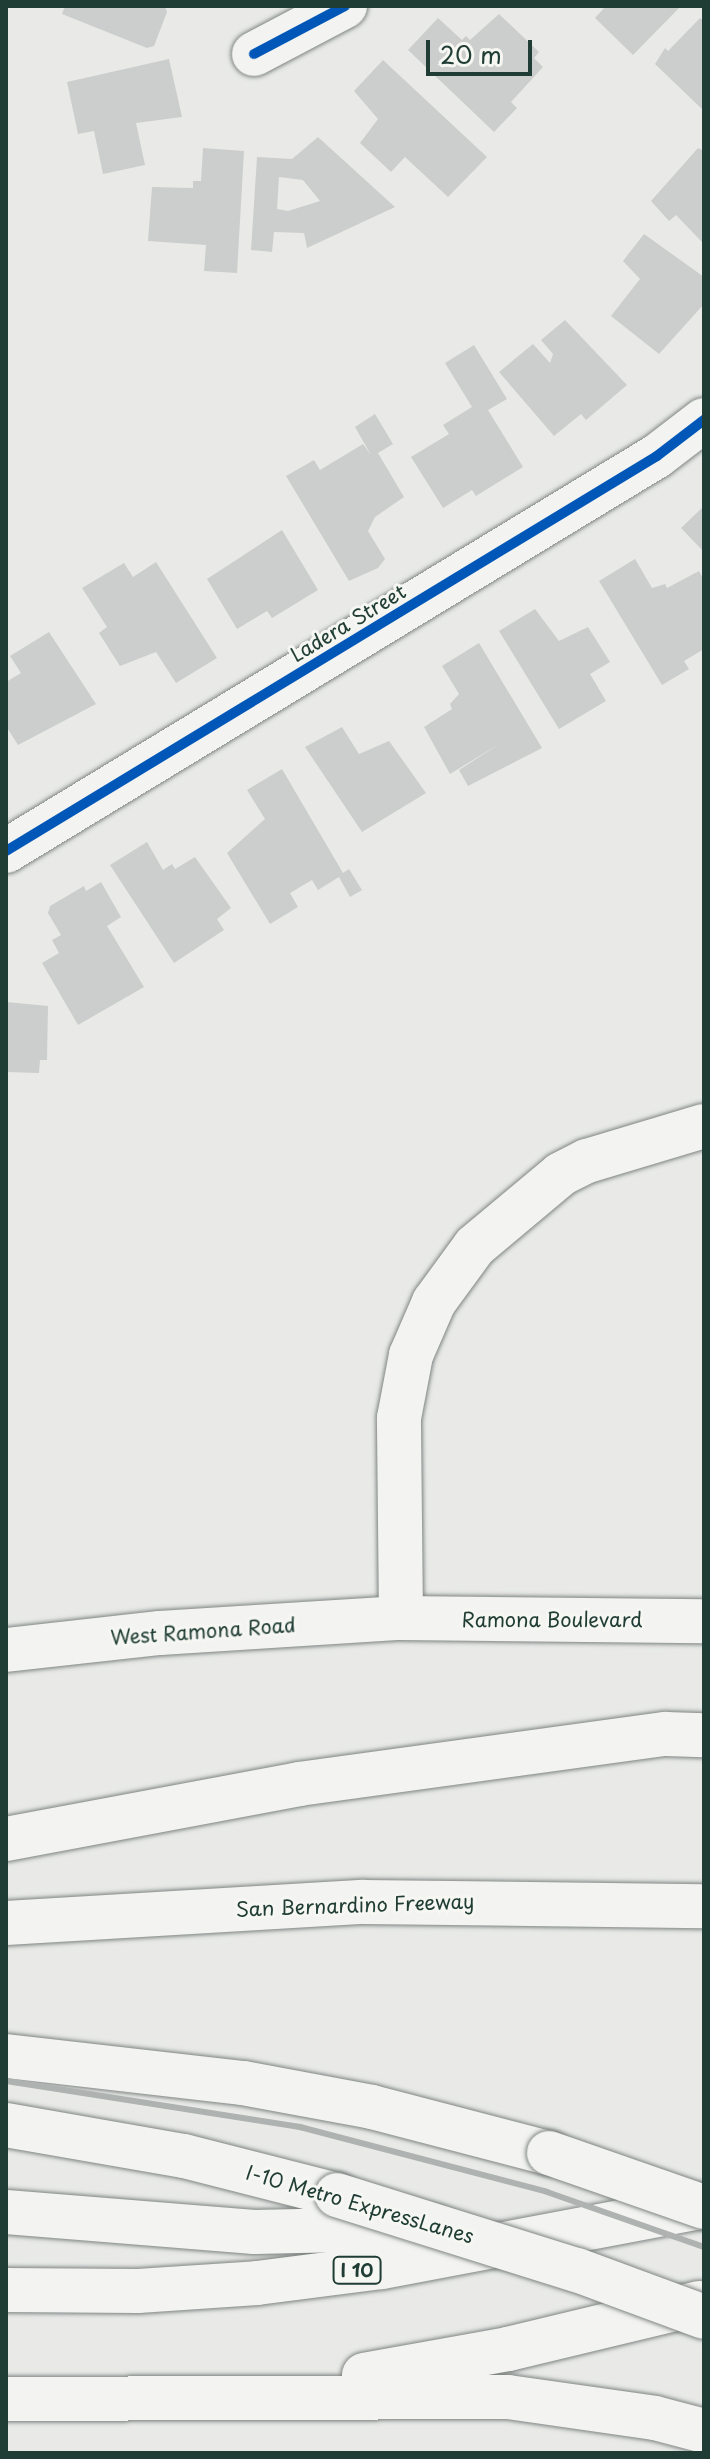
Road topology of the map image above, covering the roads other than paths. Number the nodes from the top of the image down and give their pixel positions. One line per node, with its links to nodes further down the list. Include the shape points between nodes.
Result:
1 (345, 6): 2 (main road)
2 (254, 54)
3 (704, 420): 4 (main road, Ladera Street, via 657,456)
4 (6, 851)
5 (704, 1126): 6 (main road, via 587,1161 561,1174 475,1246 434,1302 411,1355 399,1418)
6 (401, 1618): 7 (main road, Ramona Boulevard); 8 (main road, West Ramona Road, via 160,1633)
7 (704, 1621)
8 (6, 1650)
9 (691, 1732): 10 (main road, via 299,1784)
10 (6, 1839)
11 (704, 1906): 12 (main road, San Bernardino Freeway, via 363,1902)
12 (6, 1923)
13 (6, 2056): 16 (main road, bridge, via 243,2083 372,2107 549,2153)
14 (6, 2125): 20 (main road, I-10 Metro ExpressLanes, bridge, via 184,2156 337,2195 563,2265)
15 (704, 2199): 17 (main road, via 511,2226 359,2231 174,2228)
16 (704, 2206): 18 (main road, I 10, via 382,2267 257,2283 138,2291)
17 (6, 2212)
18 (6, 2290)
19 (704, 2302): 22 (main road, via 508,2349)
20 (704, 2317)
21 (6, 2399): 22 (main road)
22 (180, 2401): 23 (main road, via 508,2397 655,2418)
23 (704, 2431)

